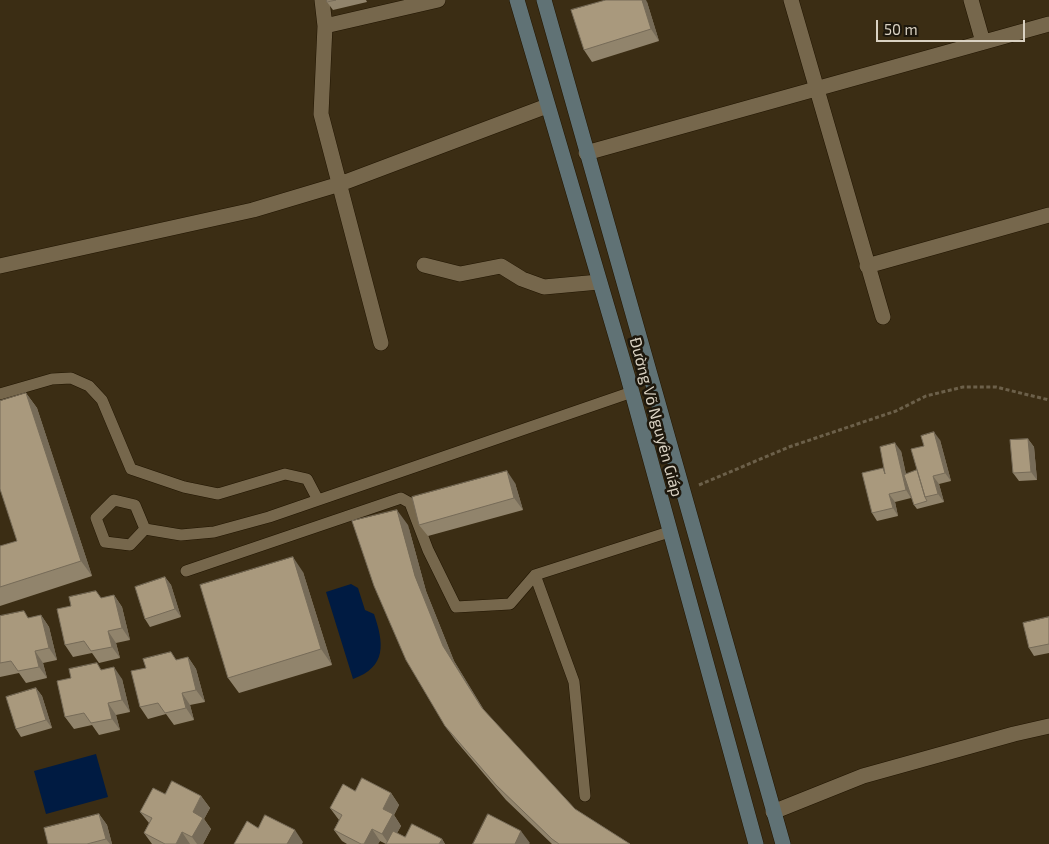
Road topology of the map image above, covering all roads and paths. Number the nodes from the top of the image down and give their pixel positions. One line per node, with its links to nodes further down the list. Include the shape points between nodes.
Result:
1 (322, 0): 8 (street)
2 (438, 0): 8 (street)
3 (517, 0): 11 (main road, Đường Võ Nguyên Giáp)
4 (544, 0): 12 (main road, Đường Võ Nguyên Giáp)
5 (791, 0): 10 (street)
6 (971, 0): 9 (street)
7 (1049, 24): 9 (street)
8 (325, 26): 13 (street, via 322,114)
9 (983, 42): 10 (street)
10 (816, 89): 12 (street); 17 (street)
11 (547, 106): 13 (street); 18 (main road, Đường Võ Nguyên Giáp)
12 (586, 153): 24 (main road, Đường Võ Nguyên Giáp)
13 (340, 184): 16 (street, via 253,210); 20 (street)
14 (1049, 215): 17 (street)
15 (424, 265): 18 (street, via 460,274 501,266 544,287)
16 (0, 266)
17 (867, 266): 19 (street)
18 (599, 282): 21 (main road, Đường Võ Nguyên Giáp)
19 (883, 317)
20 (381, 343)
21 (632, 392): 25 (main road, Đường Võ Nguyên Giáp); 26 (lane)
22 (0, 394): 26 (lane, via 52,378 72,378 89,386 102,400 131,469 184,487 218,494 285,474 307,479)
23 (1049, 400): 24 (path, via 996,386 963,387 926,396 896,411 789,447)
24 (684, 491): 25 (main road); 33 (main road, Đường Võ Nguyên Giáp)
25 (660, 497): 28 (main road, Đường Võ Nguyên Giáp)
26 (318, 500): 27 (lane, via 214,532 181,535)
27 (145, 529): 27 (lane, via 135,505 114,500 96,518 105,542 130,545)
28 (669, 532): 30 (lane); 34 (main road, Đường Võ Nguyên Giáp)
29 (186, 571): 30 (lane, via 401,498 410,503 428,550 456,607 510,604)
30 (536, 575): 32 (lane, via 574,682)
31 (1049, 726): 33 (street, via 864,776)
32 (585, 796)
33 (773, 812): 35 (main road, Đường Võ Nguyên Giáp)
34 (756, 844)
35 (783, 844)

